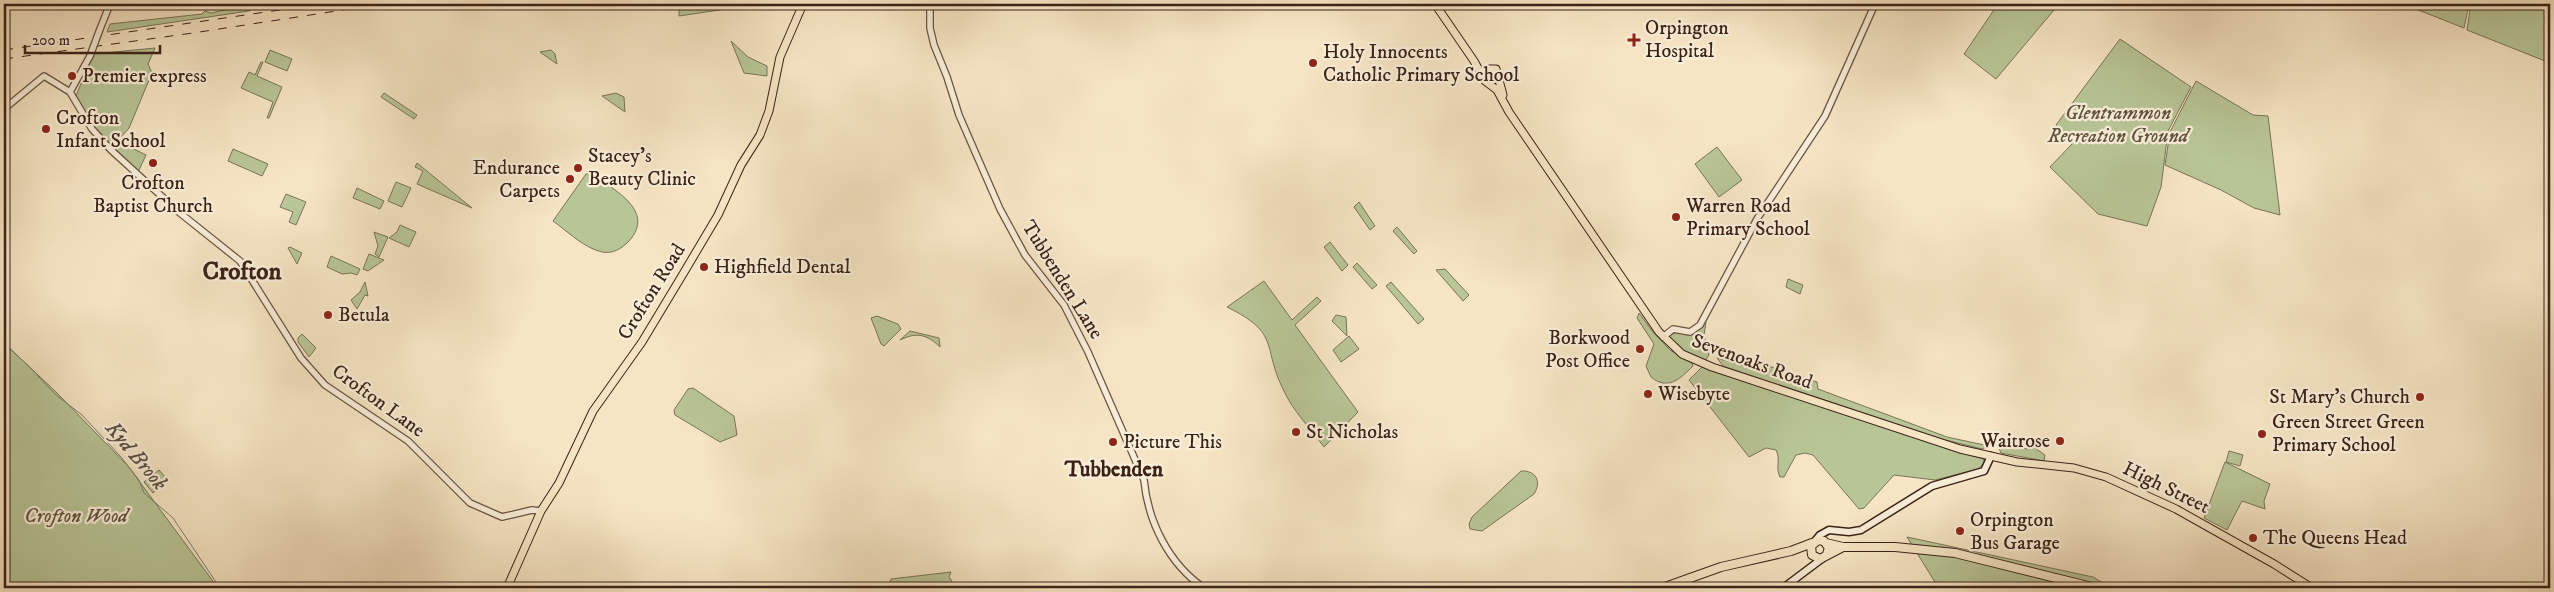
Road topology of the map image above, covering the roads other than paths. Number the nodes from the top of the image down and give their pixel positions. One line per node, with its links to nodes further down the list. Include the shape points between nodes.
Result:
1 (110, 4): 11 (street, bridge, via 90,56)
2 (803, 4): 16 (main road, Crofton Road, via 780,57 769,111 760,135 712,226 642,342 593,412 559,483)
3 (930, 4): 26 (street, Tubbenden Lane, via 934,45 959,115 1000,209 1025,255 1064,305 1088,352 1144,480 1145,495 1163,543 1184,572)
4 (1435, 4): 6 (main road)
5 (1876, 4): 14 (street, via 1825,116 1758,217 1700,325 1690,332 1673,329)
6 (1474, 61): 7 (main road); 8 (main road)
7 (1489, 68): 8 (main road); 9 (main road, via 1496,70)
8 (1483, 76): 10 (main road)
9 (1499, 76): 10 (main road); 12 (main road, Sevenoaks Road)
10 (1489, 84): 12 (main road, Sevenoaks Road, via 1495,87)
11 (70, 92): 13 (street, via 44,76); 16 (street, Crofton Lane, via 105,144 246,269 301,358 325,385 412,445 470,503 502,517)
12 (1504, 103): 14 (main road, Sevenoaks Road)
13 (4, 109)
14 (1663, 337): 15 (main road, Sevenoaks Road, via 1682,354 1706,364 1900,430)
15 (1991, 456): 17 (main road, via 1984,471 1936,484 1861,530); 30 (main road, High Street, via 2078,468 2137,490)
16 (541, 511): 25 (main road, Crofton Road)
17 (1825, 532): 18 (main road); 19 (main road)
18 (1814, 542): 19 (highway); 21 (highway); 22 (highway, via 1810,549)
19 (1825, 542): 20 (highway); 23 (highway, via 1829,548)
20 (1843, 547): 23 (highway); 29 (highway, via 1907,547 1955,553)
21 (1790, 551): 22 (highway); 27 (highway, via 1732,564)
22 (1813, 556): 23 (highway); 24 (main road)
23 (1825, 556): 24 (main road)
24 (1809, 568): 28 (main road)
25 (507, 588)
26 (1204, 588)
27 (1662, 588)
28 (1783, 588)
29 (2096, 588)
30 (2312, 588)

